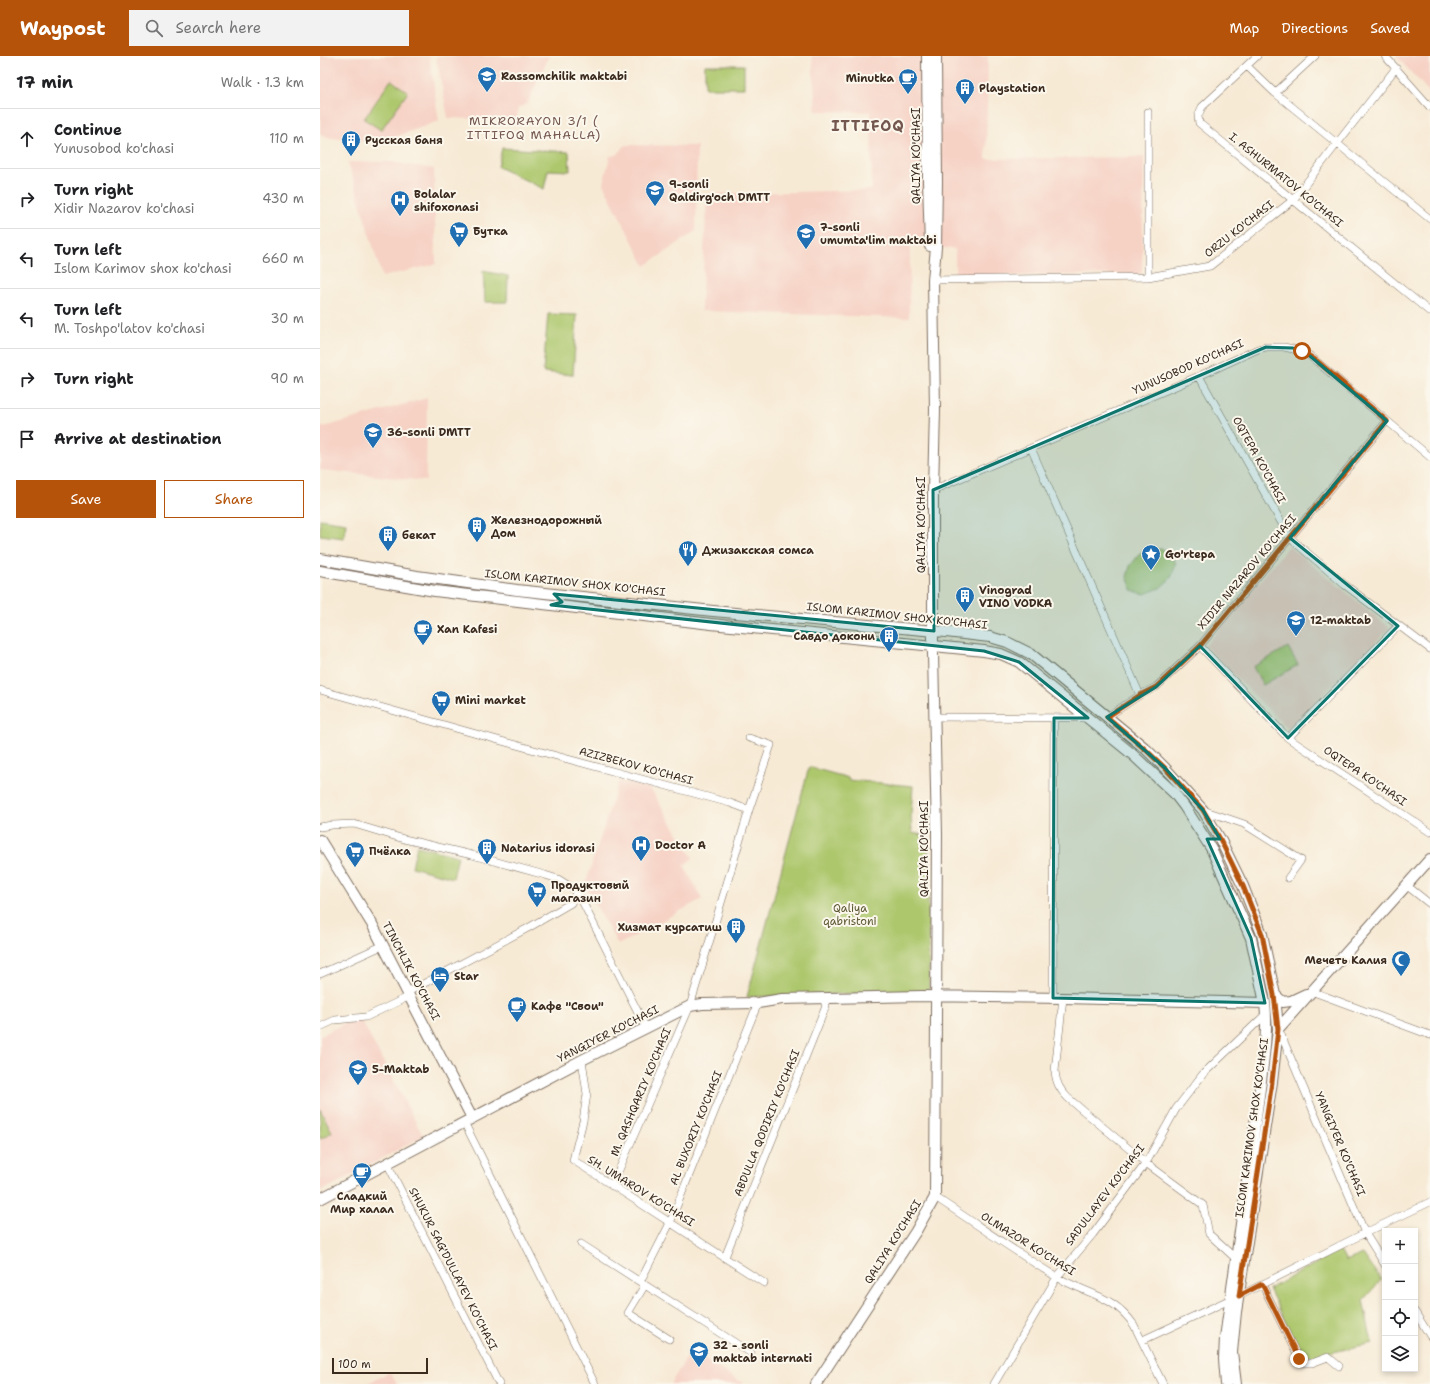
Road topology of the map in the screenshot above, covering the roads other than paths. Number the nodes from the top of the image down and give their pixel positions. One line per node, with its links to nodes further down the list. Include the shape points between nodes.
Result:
1 (927, 56): 15 (main road, QALIYA KO'CHASI, via 929,237)
2 (936, 56): 15 (main road, QALIYA KO'CHASI, via 936,247)
3 (1257, 56): 6 (street, I. ASHURMATOV KO'CHASI)
4 (1315, 56): 8 (street)
5 (1385, 56): 7 (street)
6 (1247, 66): 8 (street); 12 (street, I. ASHURMATOV KO'CHASI, via 1202,107 1198,116 1199,123)
7 (1396, 68): 9 (street); 11 (street, ORZU KO'CHASI)
8 (1275, 94): 11 (street)
9 (1430, 107)
10 (1148, 112): 14 (street)
11 (1338, 144): 12 (street, ORZU KO'CHASI); 13 (street)
12 (1293, 200): 14 (street, ORZU KO'CHASI, via 1210,266); 16 (street, I. ASHURMATOV KO'CHASI)
13 (1430, 219)
14 (1148, 277): 15 (street, ORZU KO'CHASI)
15 (933, 280): 21 (main road, QALIYA KO'CHASI)
16 (1430, 312)
17 (1199, 376): 18 (street, YUNUSOBOD KO'CHASI, via 1258,349 1275,346 1293,348 1317,361); 19 (street, YUNUSOBOD KO'CHASI); 22 (street, OQTEPA KO'CHASI)
18 (1387, 421): 20 (street, YUNUSOBOD KO'CHASI); 22 (street, XIDIR NAZAROV KO'CHASI)
19 (1031, 448): 21 (street, YUNUSOBOD KO'CHASI); 33 (street)
20 (1430, 457)
21 (933, 490): 28 (main road, QALIYA KO'CHASI)
22 (1290, 538): 27 (street, OQTEPA KO'CHASI); 30 (street, XIDIR NAZAROV KO'CHASI)
23 (320, 559): 25 (main road, ISLOM KARIMOV SHOX KO'CHASI, via 418,576)
24 (320, 571): 26 (main road, ISLOM KARIMOV SHOX KO'CHASI, via 435,591)
25 (554, 594): 26 (main road, via 556,602); 28 (main road, ISLOM KARIMOV SHOX KO'CHASI)
26 (551, 605): 29 (main road, ISLOM KARIMOV SHOX KO'CHASI, via 711,624)
27 (1398, 626): 31 (street, OQTEPA KO'CHASI); 39 (street)
28 (934, 631): 29 (main road, QALIYA KO'CHASI); 35 (main road, ISLOM KARIMOV SHOX KO'CHASI, via 990,637 1023,649)
29 (933, 645): 34 (main road, QALIYA KO'CHASI); 37 (main road, ISLOM KARIMOV SHOX KO'CHASI, via 1010,657)
30 (1200, 646): 33 (street, XIDIR NAZAROV KO'CHASI, via 1156,687); 39 (street, OQTEPA KO'CHASI)
31 (1430, 649)
32 (320, 690): 40 (street, AZIZBEKOV KO'CHASI)
33 (1140, 695): 35 (street, XIDIR NAZAROV KO'CHASI)
34 (935, 717): 36 (street); 57 (main road, QALIYA KO'CHASI)
35 (1107, 717): 41 (main road, ISLOM KARIMOV SHOX KO'CHASI, via 1165,768)
36 (1054, 718): 37 (street); 59 (street)
37 (1088, 718): 46 (main road, ISLOM KARIMOV SHOX KO'CHASI, via 1174,793)
38 (749, 738): 40 (street, via 771,745)
39 (1288, 738): 43 (street, OQTEPA KO'CHASI)
40 (749, 810): 62 (street)
41 (1203, 810): 44 (main road, ISLOM KARIMOV SHOX KO'CHASI); 48 (street, via 1244,824 1301,860)
42 (320, 827): 50 (street, via 354,824 558,879)
43 (1430, 832)
44 (1220, 839): 46 (main road, via 1213,840); 56 (main road, ISLOM KARIMOV SHOX KO'CHASI, via 1243,886 1262,934)
45 (320, 840): 52 (main road, TINCHLIK KO'CHASI)
46 (1210, 846): 61 (main road, ISLOM KARIMOV SHOX KO'CHASI, via 1251,938)
47 (1430, 859): 49 (main road)
48 (1288, 878)
49 (1406, 886): 51 (street); 54 (main road)
50 (577, 891): 55 (street, via 571,903); 65 (street)
51 (1430, 904)
52 (384, 945): 53 (street); 55 (main road, TINCHLIK KO'CHASI)
53 (320, 974)
54 (1311, 991): 56 (main road, via 1283,1002); 66 (main road); 67 (street)
55 (409, 994): 64 (street, via 366,1017 335,1020); 69 (main road, TINCHLIK KO'CHASI)
56 (1274, 995): 66 (main road, ISLOM KARIMOV SHOX KO'CHASI)
57 (935, 996): 58 (main road, YANGIYER KO'CHASI); 59 (main road, YANGIYER KO'CHASI); 73 (main road, QALIYA KO'CHASI)
58 (823, 998): 60 (main road, YANGIYER KO'CHASI, via 782,999); 80 (street, ABDULLA QODIRIY KO'CHASI, via 826,1006)
59 (1058, 998): 61 (main road, YANGIYER KO'CHASI); 71 (street, via 1056,1080 1068,1098)
60 (758, 1003): 62 (main road, YANGIYER KO'CHASI); 77 (street, AL BUXORIY KO'CHASI)
61 (1265, 1003): 63 (main road, ISLOM KARIMOV SHOX KO'CHASI)
62 (690, 1006): 65 (main road, YANGIYER KO'CHASI); 72 (street, M. QASHQARIY KO'CHASI)
63 (1266, 1014): 71 (street, SADULLAYEV KO'CHASI, via 1203,1074 1176,1109); 76 (main road, ISLOM KARIMOV SHOX KO'CHASI, via 1265,1048)
64 (320, 1027)
65 (646, 1028): 68 (main road, YANGIYER KO'CHASI)
66 (1278, 1029): 76 (main road, ISLOM KARIMOV SHOX KO'CHASI, via 1272,1082); 78 (street, YANGIYER KO'CHASI)
67 (1430, 1035)
68 (582, 1060): 69 (main road, YANGIYER KO'CHASI); 72 (street, SH. UMAROV KO'CHASI, via 587,1094 573,1160)
69 (468, 1120): 70 (main road, YANGIYER KO'CHASI); 95 (street)
70 (387, 1163): 74 (main road, YANGIYER KO'CHASI); 94 (street, SHUKUR SAG'DULLAYEV KO'CHASI)
71 (1146, 1163): 81 (street, via 1203,1205 1209,1234); 83 (street, SADULLAYEV KO'CHASI)
72 (612, 1186): 77 (street, SH. UMAROV KO'CHASI)
73 (935, 1197): 83 (street, OLMAZOR KO'CHASI); 96 (main road, QALIYA KO'CHASI, via 916,1231)
74 (320, 1199)
75 (1430, 1202): 78 (street)
76 (1248, 1206): 81 (main road, ISLOM KARIMOV SHOX KO'CHASI); 87 (main road, ISLOM KARIMOV SHOX KO'CHASI)
77 (670, 1223): 80 (street, SH. UMAROV KO'CHASI); 84 (street, AL BUXORIY KO'CHASI)
78 (1365, 1233): 82 (street, YANGIYER KO'CHASI); 86 (street)
79 (581, 1244): 84 (street)
80 (725, 1257): 85 (street, SH. UMAROV KO'CHASI)
81 (1235, 1258): 87 (main road, ISLOM KARIMOV SHOX KO'CHASI)
82 (1382, 1259)
83 (1057, 1277): 91 (street, OLMAZOR KO'CHASI, via 1118,1306); 97 (street, SADULLAYEV KO'CHASI)
84 (642, 1283): 90 (street, AL BUXORIY KO'CHASI, via 628,1313); 92 (street)
85 (764, 1283)
86 (1262, 1284): 87 (street); 93 (street, via 1299,1359 1304,1364 1328,1358)
87 (1234, 1298): 91 (street); 99 (main road, ISLOM KARIMOV SHOX KO'CHASI, via 1225,1338); 100 (main road, ISLOM KARIMOV SHOX KO'CHASI, via 1232,1352)
88 (1418, 1317): 89 (street)
89 (1430, 1336)
90 (669, 1339)
91 (1143, 1340): 98 (street, OLMAZOR KO'CHASI)
92 (751, 1354)
93 (1339, 1366)
94 (499, 1384)
95 (595, 1384)
96 (816, 1384)
97 (994, 1384)
98 (1163, 1384)
99 (1226, 1384)
100 (1236, 1384)

